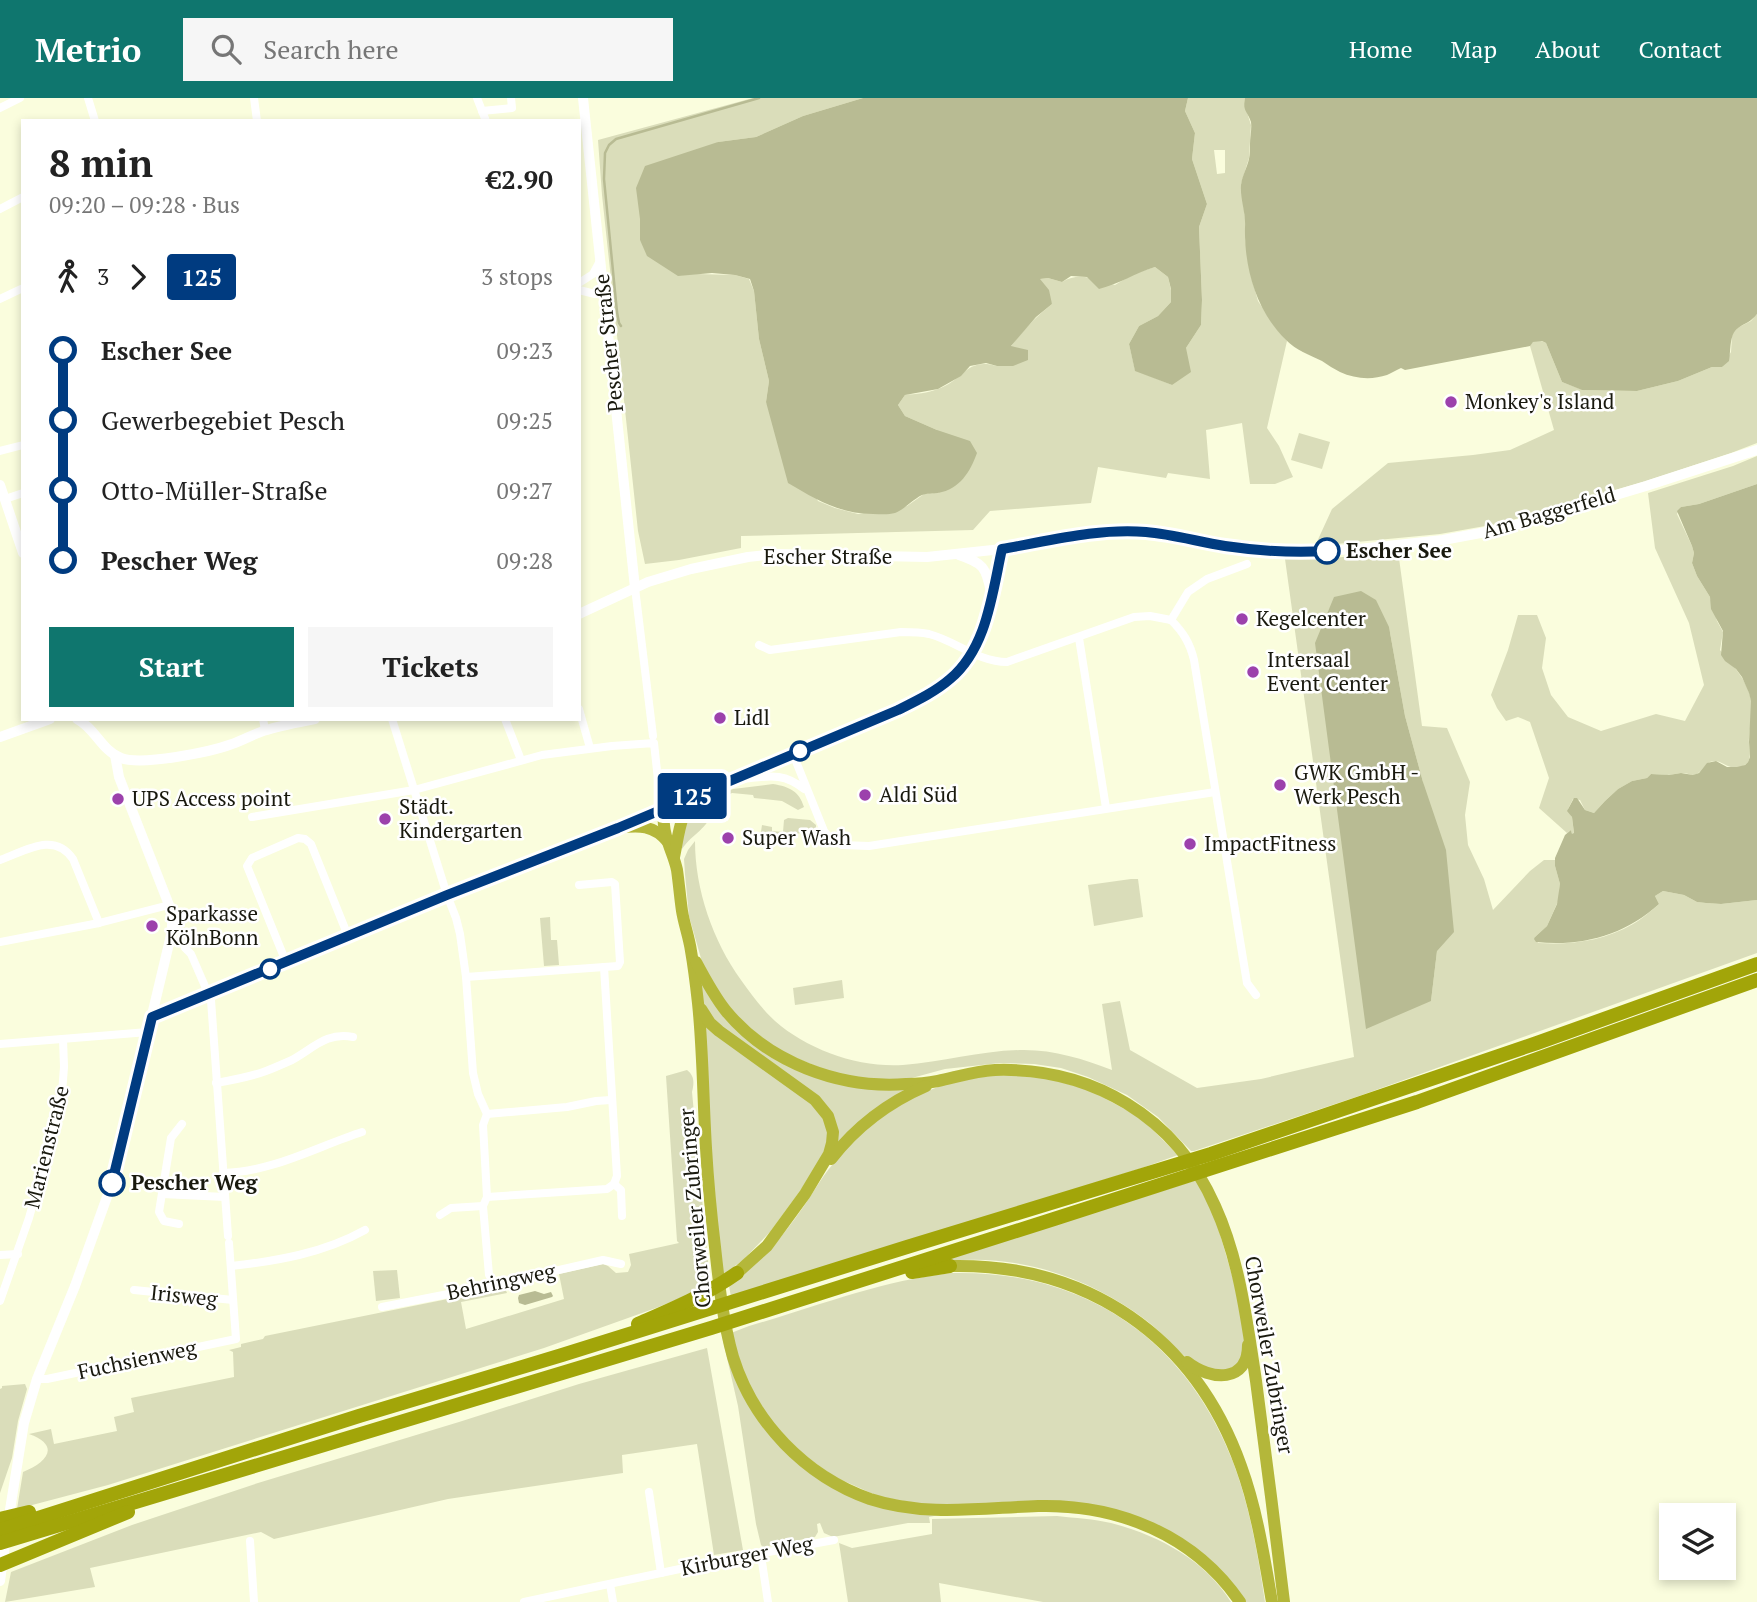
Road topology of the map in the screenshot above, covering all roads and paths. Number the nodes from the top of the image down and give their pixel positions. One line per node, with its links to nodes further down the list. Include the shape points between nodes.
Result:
1 (20, 98): 7 (street)
2 (89, 98): 9 (street)
3 (254, 98): 10 (street)
4 (477, 98): 8 (street)
5 (511, 98): 8 (street, via 512,108)
6 (583, 98): 14 (street, Pescher Straße)
7 (0, 108)
8 (482, 111): 11 (street)
9 (94, 119)
10 (257, 119)
11 (484, 119)
12 (21, 198): 13 (street)
13 (0, 209)
14 (600, 261): 15 (street, via 593,274); 18 (street, Pescher Straße)
15 (581, 282)
16 (21, 289): 19 (street)
17 (581, 290): 18 (street)
18 (604, 294): 30 (street, Pescher Straße)
19 (0, 299)
20 (21, 445): 22 (street)
21 (1757, 450): 27 (main road, Am Baggerfeld, via 1502,529 1443,540 1294,552 1114,531)
22 (0, 451)
23 (0, 485): 25 (street)
24 (21, 494): 25 (street)
25 (5, 499): 26 (street)
26 (21, 547)
27 (1002, 549): 28 (main road, Escher Straße); 31 (main road)
28 (956, 554): 30 (main road, Escher Straße, via 777,554 691,569); 31 (main road, via 985,569)
29 (1247, 564): 33 (street, via 1207,579 1188,592)
30 (635, 587): 32 (main road, Escher Straße); 45 (street)
31 (992, 595): 36 (main road)
32 (581, 613)
33 (1171, 620): 34 (street, via 1134,617); 53 (street, via 1182,632 1194,660)
34 (1079, 638): 36 (street, via 1007,662); 56 (street)
35 (759, 645): 36 (street, via 771,650 917,632)
36 (972, 653): 47 (main road, via 948,681 928,694)
37 (581, 716): 46 (street)
38 (44, 721): 44 (main road)
39 (80, 721): 48 (main road)
40 (298, 721): 43 (main road)
41 (393, 721): 51 (street)
42 (506, 721): 49 (street)
43 (264, 725): 48 (main road, via 209,751 131,760)
44 (0, 737)
45 (654, 740): 46 (street); 55 (street)
46 (590, 748): 49 (street)
47 (793, 754): 50 (main road); 52 (street)
48 (115, 755): 64 (street, via 119,777)
49 (521, 760): 51 (street)
50 (732, 779): 52 (street, via 777,776 792,779); 54 (main road)
51 (414, 790): 57 (street); 63 (street)
52 (806, 790): 56 (street, via 824,831 848,846 927,838)
53 (1215, 792): 56 (street); 76 (street, via 1247,983)
54 (697, 794): 55 (main road); 60 (highway, via 683,814)
55 (664, 808): 58 (street); 59 (highway, Chorweiler Zubringer); 60 (highway, via 673,818)
56 (1106, 808)
57 (252, 817)
58 (618, 828): 59 (highway, via 650,828); 63 (street)
59 (668, 842): 60 (highway, Chorweiler Zubringer)
60 (674, 857): 69 (highway, Chorweiler Zubringer)
61 (0, 860): 65 (street, via 43,844 67,851)
62 (579, 885): 72 (street, via 615,884 620,964)
63 (447, 895): 66 (street); 73 (street, via 458,926)
64 (169, 905): 65 (street); 78 (street, via 172,931)
65 (99, 923): 67 (street)
66 (348, 936): 70 (street); 70 (street, via 311,844 298,838 252,858 247,866)
67 (0, 942)
68 (185, 948): 75 (street)
69 (691, 952): 77 (highway, Chorweiler Zubringer); 83 (highway, Chorweiler Zubringer, via 724,1009 755,1039 783,1057 850,1081 897,1085)
70 (286, 962): 75 (street)
71 (1757, 964): 89 (highway)
72 (604, 967): 73 (street); 85 (street)
73 (466, 977): 86 (street, via 473,1073)
74 (1757, 980): 89 (highway, via 1417,1102)
75 (208, 994): 78 (street); 84 (street)
76 (1256, 995)
77 (698, 1002): 94 (highway, via 714,1027 808,1094 828,1116 833,1132 831,1149); 135 (highway, Chorweiler Zubringer, via 708,1189 727,1332 734,1361 757,1409 795,1455 845,1488 903,1507 945,1511 1058,1506 1127,1518 1158,1530 1204,1560)
78 (152, 1017): 79 (street)
79 (148, 1032): 81 (street); 116 (street, via 112,1183)
80 (353, 1037): 84 (street, via 323,1040 264,1072)
81 (63, 1039): 82 (street); 101 (street, Marienstraße, via 62,1093)
82 (0, 1044)
83 (936, 1081): 94 (highway, via 865,1123 839,1148); 113 (highway, Chorweiler Zubringer, via 987,1071 1049,1074 1093,1087 1150,1120 1192,1163 1215,1206 1231,1246)
84 (216, 1083): 91 (street)
85 (611, 1100): 86 (street); 92 (street)
86 (487, 1114): 96 (street, via 483,1125)
87 (182, 1124): 93 (street, via 172,1138)
88 (362, 1132): 91 (street, via 272,1165)
89 (1213, 1160): 90 (highway)
90 (1183, 1170): 108 (highway); 115 (highway, via 907,1247)
91 (223, 1173): 95 (street)
92 (614, 1184): 96 (street, via 607,1189); 98 (street, via 621,1190)
93 (162, 1194): 95 (street); 99 (street, via 159,1212 164,1221)
94 (805, 1194): 106 (highway, via 767,1246)
95 (225, 1197): 104 (street)
96 (485, 1201): 97 (street); 107 (street, via 489,1275)
97 (440, 1214)
98 (622, 1216)
99 (179, 1224)
100 (365, 1230): 104 (street, via 281,1260)
101 (18, 1254): 102 (street); 111 (street, Marienstraße)
102 (0, 1255)
103 (621, 1264): 107 (street, Behringweg, via 603,1261)
104 (231, 1266): 110 (street)
105 (950, 1266): 108 (highway); 114 (highway, via 1004,1268 1059,1280 1122,1311)
106 (737, 1273): 115 (highway, via 705,1293)
107 (494, 1282): 112 (street, Behringweg)
108 (836, 1289): 117 (highway)
109 (134, 1290): 110 (street, Irisweg)
110 (233, 1300): 116 (street, Fuchsienweg, via 236,1339)
111 (0, 1301)
112 (382, 1307)
113 (1247, 1318): 114 (highway, via 1246,1358 1227,1376 1204,1373); 137 (highway, Chorweiler Zubringer)
114 (1167, 1348): 136 (highway, via 1208,1397 1233,1446 1259,1528)
115 (562, 1355): 119 (highway)
116 (37, 1379): 129 (street, via 23,1423)
117 (192, 1486): 122 (highway); 127 (highway)
118 (649, 1492): 128 (street, Kirburger Weg)
119 (102, 1497): 120 (highway); 122 (highway)
120 (0, 1519)
121 (0, 1530): 122 (highway)
122 (17, 1531): 125 (highway)
123 (834, 1540): 126 (street, Kirburger Weg)
124 (250, 1541): 131 (street)
125 (0, 1543)
126 (758, 1554): 128 (street, Kirburger Weg); 134 (street)
127 (7, 1562)
128 (661, 1573): 130 (street, Kirburger Weg)
129 (0, 1581)
130 (610, 1584): 132 (street, Kirburger Weg); 133 (street)
131 (254, 1602)
132 (524, 1602)
133 (614, 1602)
134 (768, 1602)
135 (1240, 1602)
136 (1272, 1602)
137 (1284, 1602)

